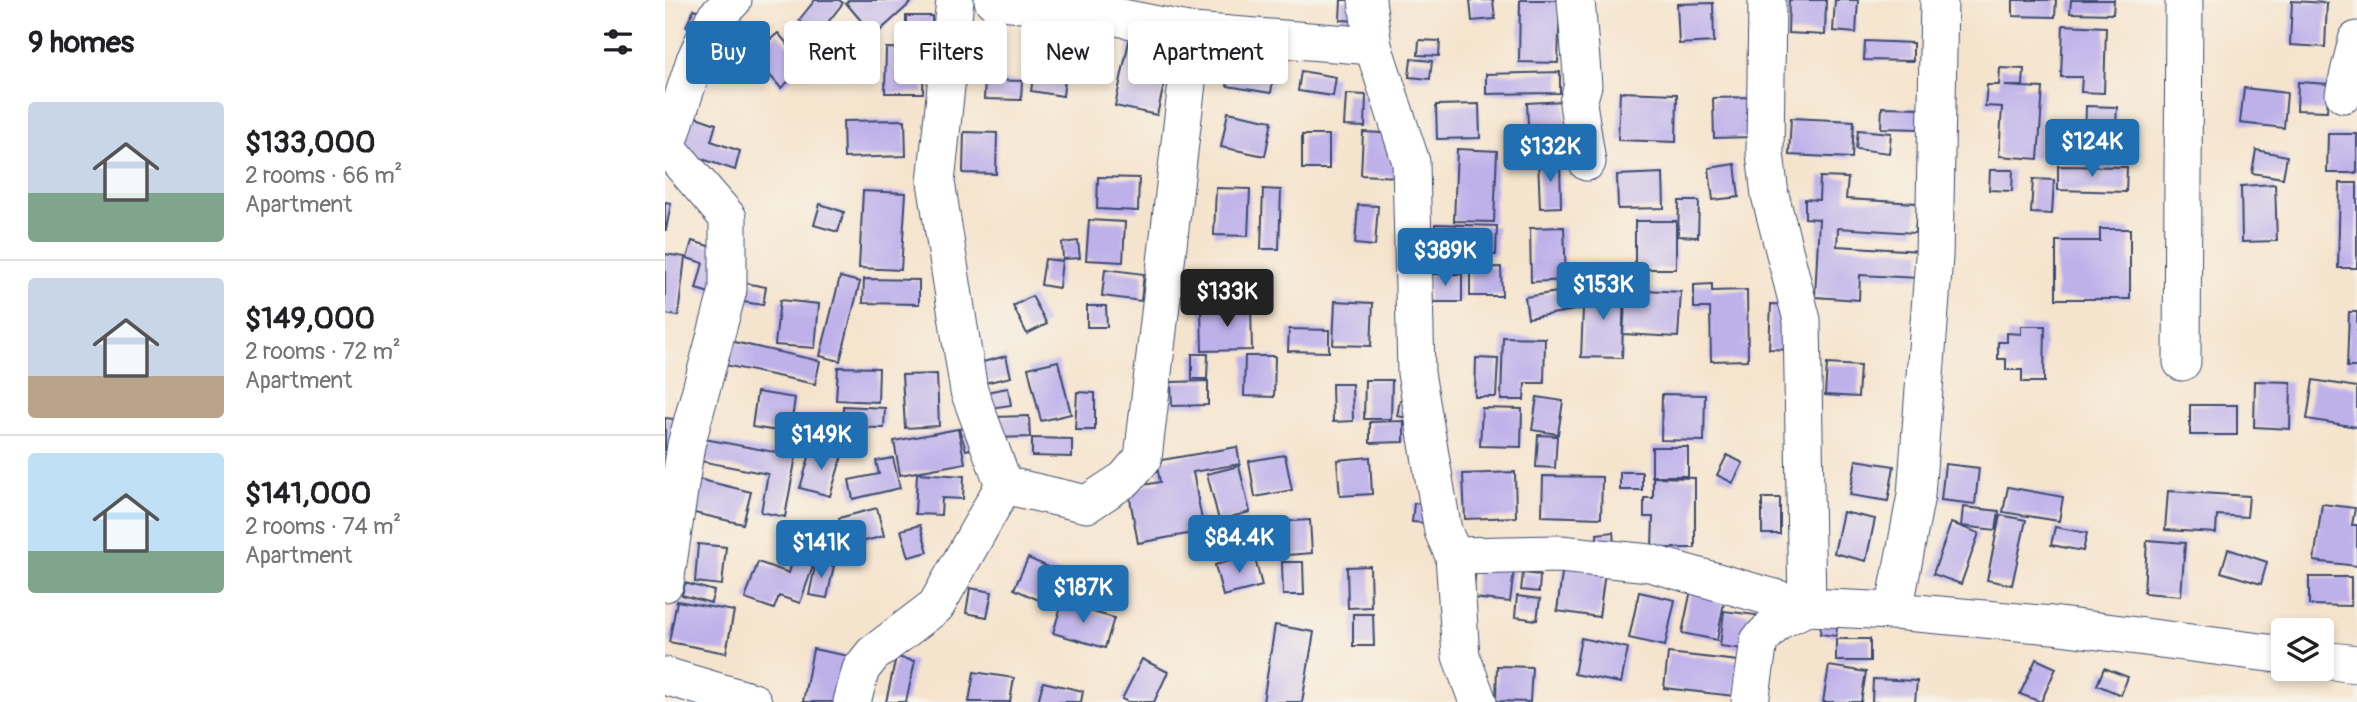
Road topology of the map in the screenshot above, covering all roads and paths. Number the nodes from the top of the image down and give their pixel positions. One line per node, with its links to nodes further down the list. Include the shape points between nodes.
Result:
1 (733, 0): 15 (street, via 714,19 695,60)
2 (955, 0): 18 (street, via 936,182 969,391)
3 (993, 0): 9 (street)
4 (1367, 0): 12 (street)
5 (1576, 0): 16 (street, via 1583,85 1578,103)
6 (1767, 0): 21 (street, via 1765,153 1801,320)
7 (1939, 0): 22 (street, via 1933,283 1916,495)
8 (2184, 0): 17 (street)
9 (1138, 21)
10 (1288, 39): 12 (street)
11 (2357, 40): 14 (street)
12 (1373, 46): 19 (street, via 1411,162 1416,373 1443,531)
13 (1187, 84): 18 (street, via 1143,458 1125,479 1087,504)
14 (2344, 94)
15 (666, 147): 20 (street, via 728,218 728,290 686,445)
16 (1587, 162)
17 (2182, 362)
18 (1004, 485): 28 (street, via 936,606 873,654 861,669)
19 (1454, 556): 21 (street, via 1560,554 1650,563); 29 (street, via 1461,656)
20 (665, 583)
21 (1807, 607): 22 (street); 30 (street, via 1777,621 1759,641)
22 (1893, 611): 23 (street)
23 (2271, 652)
24 (2334, 661): 25 (street)
25 (2357, 664)
26 (665, 676): 27 (street)
27 (753, 702)
28 (852, 702)
29 (1478, 702)
30 (1750, 702)

